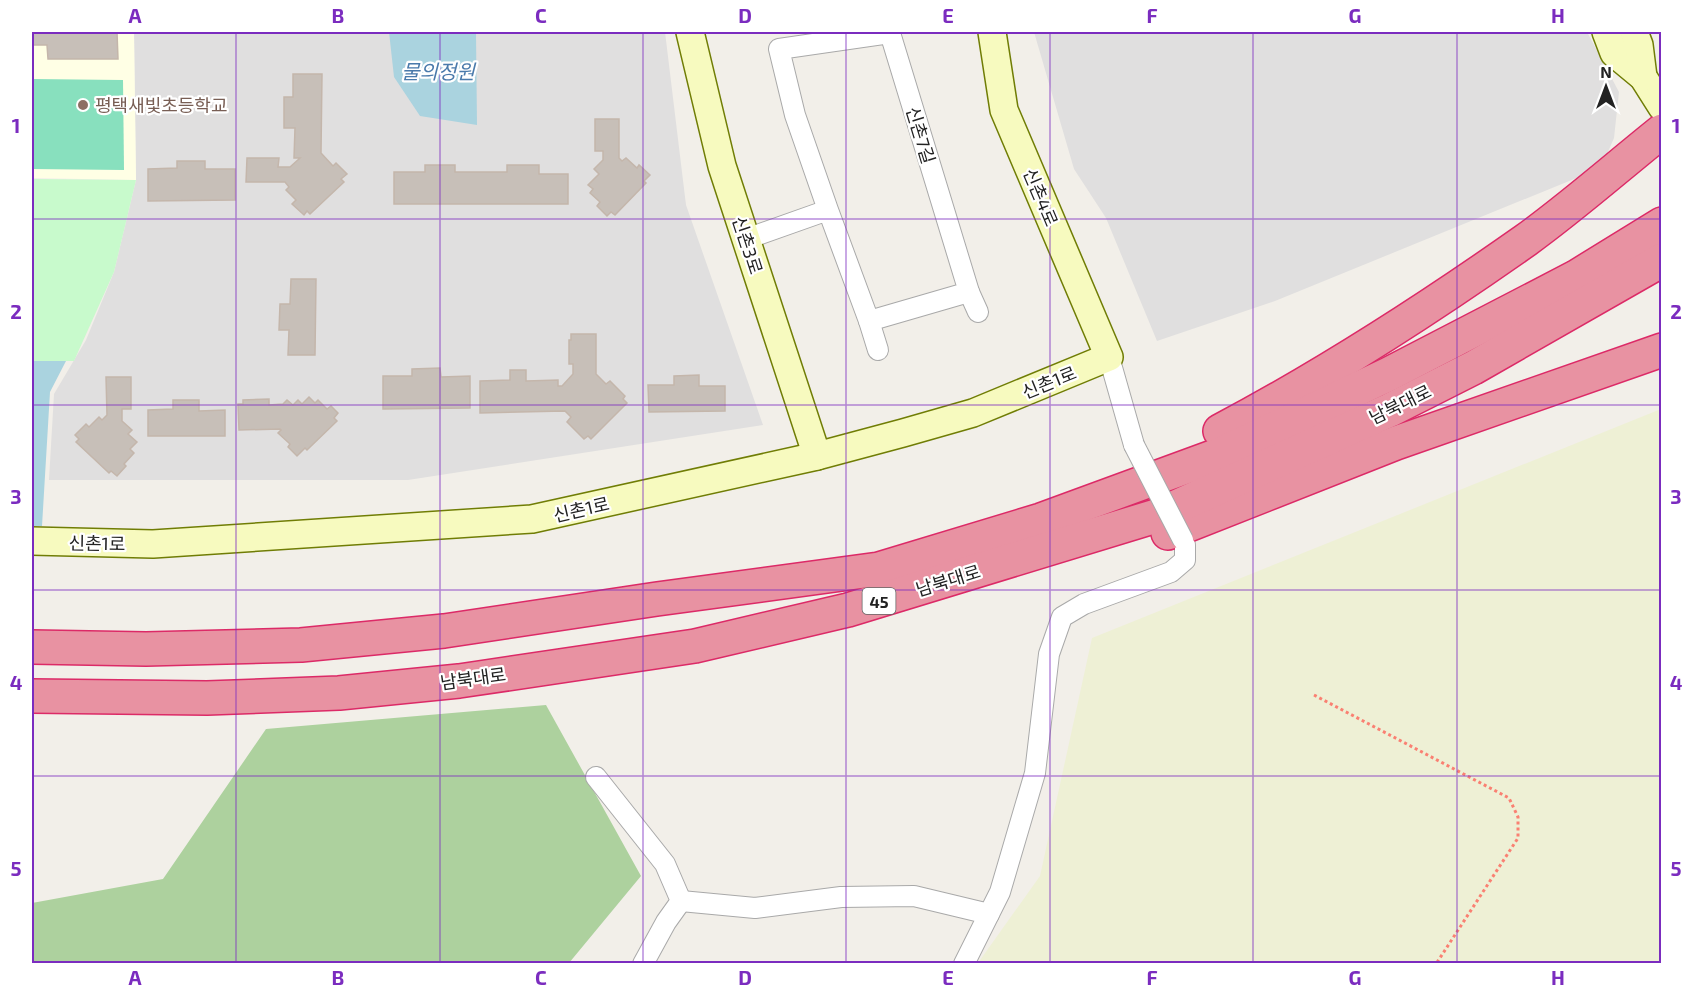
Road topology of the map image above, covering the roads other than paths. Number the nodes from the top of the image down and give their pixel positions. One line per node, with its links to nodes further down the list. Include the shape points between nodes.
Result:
1 (690, 32): 12 (street, 신촌3로, via 722,166)
2 (890, 32): 6 (street, 신촌7길); 14 (street, 신촌7길)
3 (992, 32): 19 (street, 신촌4로, via 1004,110)
4 (1606, 32): 7 (street, via 1614,52)
5 (1634, 32): 7 (street)
6 (777, 40): 10 (street, 신촌7길, via 795,115)
7 (1643, 77): 8 (street)
8 (1662, 107)
9 (1662, 131): 22 (highway, via 1528,239 1275,402 1203,440 988,523)
10 (828, 210): 12 (street); 16 (street, 신촌7길)
11 (1662, 224): 22 (highway, 남북대로 / 45, via 1576,277 1389,374 1221,454 1041,520)
12 (746, 239): 20 (street, 신촌3로)
13 (1662, 260): 23 (highway, 남북대로 / 45, via 1473,368 1390,410 1156,516)
14 (969, 292): 15 (street, 신촌7길); 16 (street)
15 (978, 312)
16 (869, 321): 17 (street, 신촌7길)
17 (878, 350)
18 (1662, 350): 23 (highway, via 1396,443 1115,552)
19 (1109, 357): 20 (street, 신촌1로, via 973,413); 28 (street, bridge, via 1134,445 1183,540 1185,560 1171,572 1084,604 1062,617 1048,654 1035,773 1000,892)
20 (816, 456): 21 (street, 신촌1로, via 532,519 153,544)
21 (32, 541)
22 (961, 544): 24 (highway, 남북대로 / 45, via 879,569 444,631 301,645)
23 (1005, 562): 25 (highway, 남북대로 / 45, via 848,610 695,646 459,681 339,693 207,698)
24 (32, 647)
25 (32, 696)
26 (596, 777): 27 (street, via 665,864)
27 (681, 901): 28 (street, via 755,908 841,897 914,896); 29 (street)
28 (989, 914): 30 (street)
29 (643, 963)
30 (964, 963)

